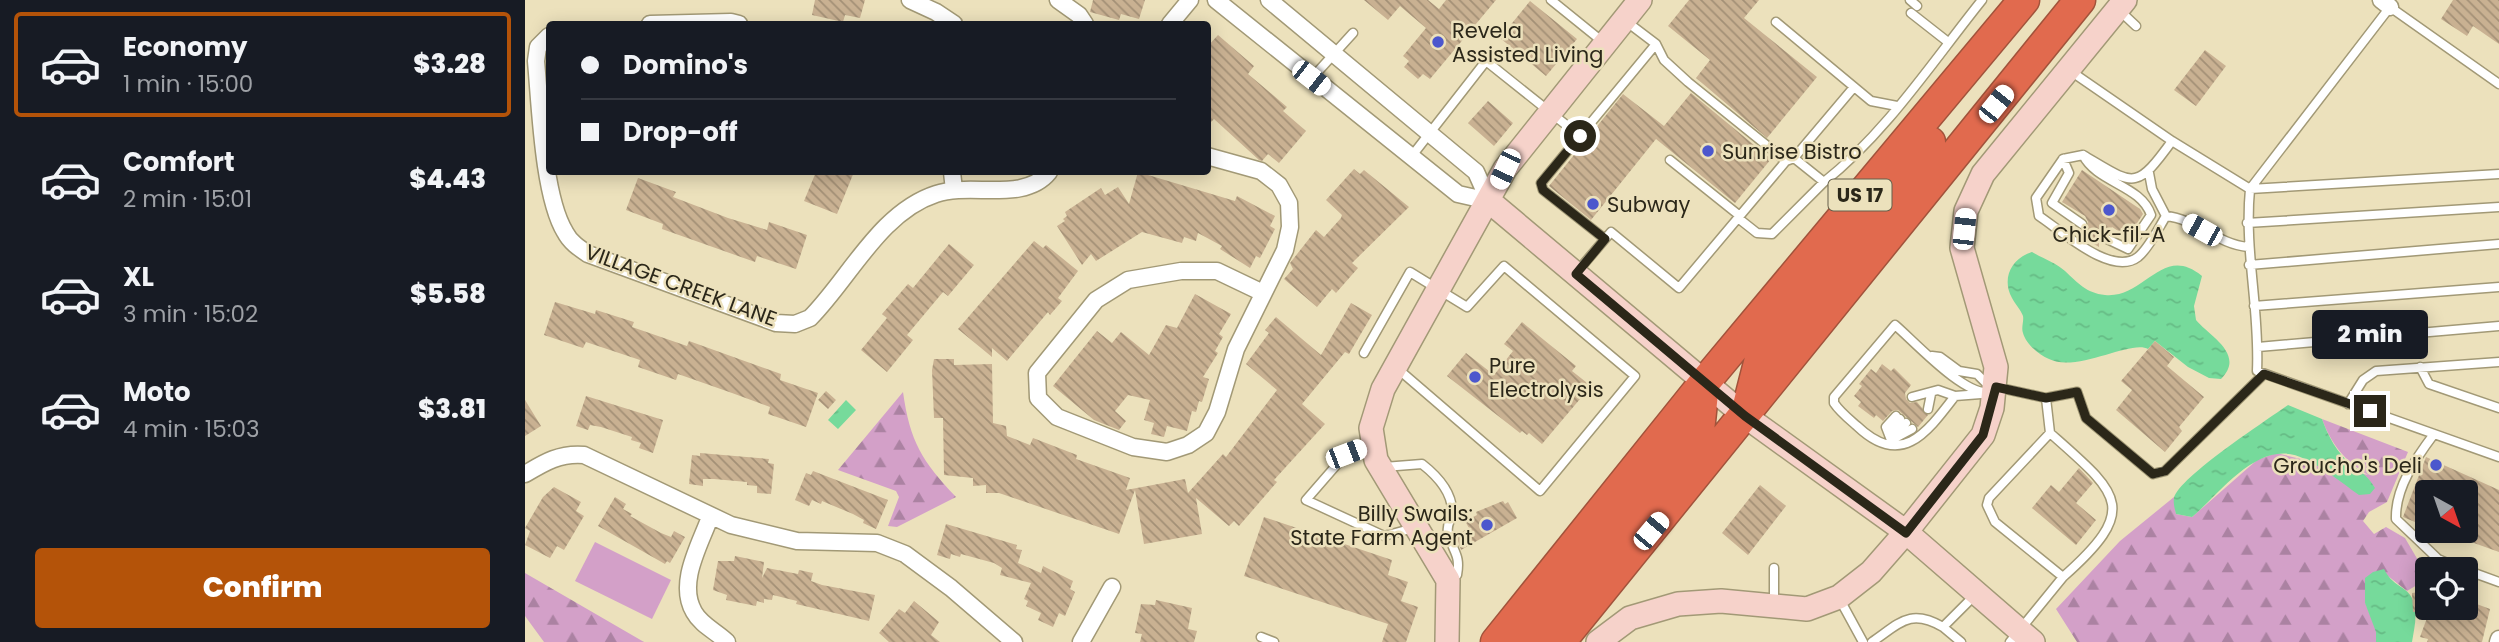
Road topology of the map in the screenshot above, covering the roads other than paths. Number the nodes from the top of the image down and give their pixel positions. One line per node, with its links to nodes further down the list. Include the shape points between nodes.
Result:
1 (910, 0): 15 (street)
2 (1058, 0): 16 (street)
3 (1190, 0): 17 (street)
4 (1216, 0): 27 (street)
5 (1269, 0): 25 (street)
6 (1551, 0): 23 (lane)
7 (1640, 0): 14 (street)
8 (1982, 0): 22 (lane)
9 (2080, 0): 81 (highway, US 17)
10 (2389, 2): 28 (lane); 48 (lane)
11 (2020, 4): 74 (highway, US 17); 81 (highway, via 1932,140 1762,351)
12 (2121, 5): 19 (lane); 26 (street)
13 (1913, 6): 22 (lane)
14 (1624, 20): 23 (street); 24 (lane)
15 (950, 21)
16 (1083, 21)
17 (1172, 21)
18 (1776, 22): 29 (lane)
19 (2136, 26)
20 (1353, 33): 25 (lane)
21 (546, 39): 41 (street, VILLAGE CREEK LANE, via 538,47 536,61)
22 (1948, 42): 30 (lane)
23 (1605, 44): 31 (street)
24 (1656, 44): 33 (lane); 38 (lane, via 1664,60)
25 (1335, 53): 27 (lane); 32 (street)
26 (2069, 70): 34 (lane); 75 (street, via 1983,173 1966,211 1962,248 1996,367)
27 (1311, 78): 37 (street)
28 (2499, 84)
29 (1854, 87): 30 (lane, via 1871,101); 38 (lane)
30 (1897, 106): 47 (lane, via 1845,166)
31 (1550, 112): 32 (lane, via 1486,61); 33 (lane); 50 (street, via 1505,169)
32 (1429, 131): 37 (lane); 50 (street, via 1476,172)
33 (1580, 136): 57 (lane, via 1541,183 1543,190)
34 (2172, 141): 42 (lane); 48 (lane)
35 (2083, 155): 39 (lane); 42 (lane, via 2124,178); 56 (lane, via 2088,166 2147,203 2151,215 2127,249)
36 (1211, 157): 64 (street, via 1261,171 1279,185 1289,203 1285,250)
37 (1411, 158): 50 (street, via 1458,194)
38 (1790, 159): 47 (lane); 53 (lane)
39 (2063, 159): 52 (lane, via 2036,198 2039,216 2110,263 2126,264 2140,255); 55 (lane, via 2069,173 2052,203)
40 (1670, 160): 53 (lane)
41 (546, 164)
42 (2149, 173): 52 (lane)
43 (2499, 174): 48 (lane)
44 (549, 175): 49 (street, VILLAGE CREEK LANE, via 564,231 588,254 776,323 795,324 810,318 824,304 883,230 935,194)
45 (952, 175): 49 (street)
46 (1045, 175): 49 (street, VILLAGE CREEK LANE, via 1030,187)
47 (1824, 182): 53 (lane, via 1772,234 1757,233)
48 (2250, 189): 54 (lane)
49 (954, 190)
50 (1489, 201): 61 (street); 63 (street)
51 (2499, 207): 54 (lane)
52 (2166, 216): 59 (lane, via 2180,218 2229,245)
53 (1739, 217): 57 (lane, via 1679,288 1611,232)
54 (2246, 223): 59 (lane)
55 (2082, 224)
56 (2105, 238)
57 (1605, 239): 61 (lane)
58 (2499, 244): 60 (lane)
59 (2248, 247): 60 (lane)
60 (2249, 265): 65 (lane)
61 (1576, 274): 74 (street)
62 (2499, 287): 65 (lane)
63 (1440, 289): 68 (lane, via 1410,272); 72 (street); 72 (lane, via 1467,307 1504,266 1635,376 1540,491)
64 (1263, 293): 64 (street, via 1237,349 1217,412 1206,433 1188,445 1167,452 1133,447 1057,417 1038,398 1037,373 1096,300 1128,280 1181,271 1217,271)
65 (2254, 306): 67 (lane)
66 (2499, 326): 67 (lane)
67 (2258, 347): 73 (lane, via 2257,372)
68 (1364, 353)
69 (1933, 356): 75 (lane, via 1934,363 1955,380); 75 (lane, via 1940,356 1959,372 1977,373); 84 (lane, via 1895,325 1834,397 1837,408 1874,442)
70 (2499, 362): 71 (lane)
71 (2420, 367): 79 (lane, via 2376,371 2363,380); 80 (lane, via 2430,384)
72 (1396, 368): 85 (street, via 1383,389 1371,428)
73 (2264, 374): 78 (lane, via 2165,471 2153,474 2086,418 2077,392); 79 (lane)
74 (1704, 383): 81 (street); 110 (highway, US 17); 111 (highway, via 1696,438)
75 (1991, 391): 77 (lane); 78 (lane); 91 (street, via 1983,435)
76 (1931, 394): 76 (lane, via 1919,403); 77 (lane, via 1938,390)
77 (1955, 396): 84 (lane, via 1923,436 1895,446)
78 (2046, 398): 82 (lane)
79 (2348, 404): 83 (lane)
80 (2499, 408)
81 (1745, 416): 91 (street); 112 (highway, US 17)
82 (2050, 433): 95 (lane, via 2098,475 2110,493 2111,524 2103,539); 95 (lane, via 1987,505 1995,522)
83 (2434, 434): 86 (lane); 92 (lane, via 2416,458 2396,519)
84 (1889, 442): 84 (lane, via 1886,427 1903,422)
85 (1374, 444): 87 (street); 90 (lane, via 1346,454 1306,500 1384,536)
86 (2499, 457)
87 (1381, 467): 90 (street); 96 (lane, via 1422,464 1438,478 1451,504 1448,535 1460,559 1457,575)
88 (525, 474): 89 (street, via 552,458 584,455)
89 (710, 517): 105 (street, via 687,582 688,596 694,612); 106 (street, via 797,541 877,542 905,554)
90 (1416, 527): 96 (street)
91 (1906, 533): 99 (street); 100 (street, via 1871,572)
92 (2436, 557)
93 (1774, 568): 101 (lane)
94 (2478, 574): 97 (lane)
95 (2063, 577): 104 (lane)
96 (1448, 580): 109 (street)
97 (2499, 582)
98 (1112, 587): 107 (street)
99 (1976, 594): 102 (lane); 104 (street)
100 (1839, 597): 101 (street, via 1807,609); 114 (lane)
101 (1774, 606): 113 (street, via 1721,601 1678,604 1630,618)
102 (1943, 627): 115 (lane, via 1927,618 1909,617); 116 (lane)
103 (1261, 637): 108 (lane)
104 (2020, 638)
105 (727, 642)
106 (1014, 642)
107 (1081, 642)
108 (1274, 642)
109 (1447, 642)
110 (1496, 642)
111 (1530, 642)
112 (1560, 642)
113 (1598, 642)
114 (1863, 642)
115 (1872, 642)
116 (1961, 642)

